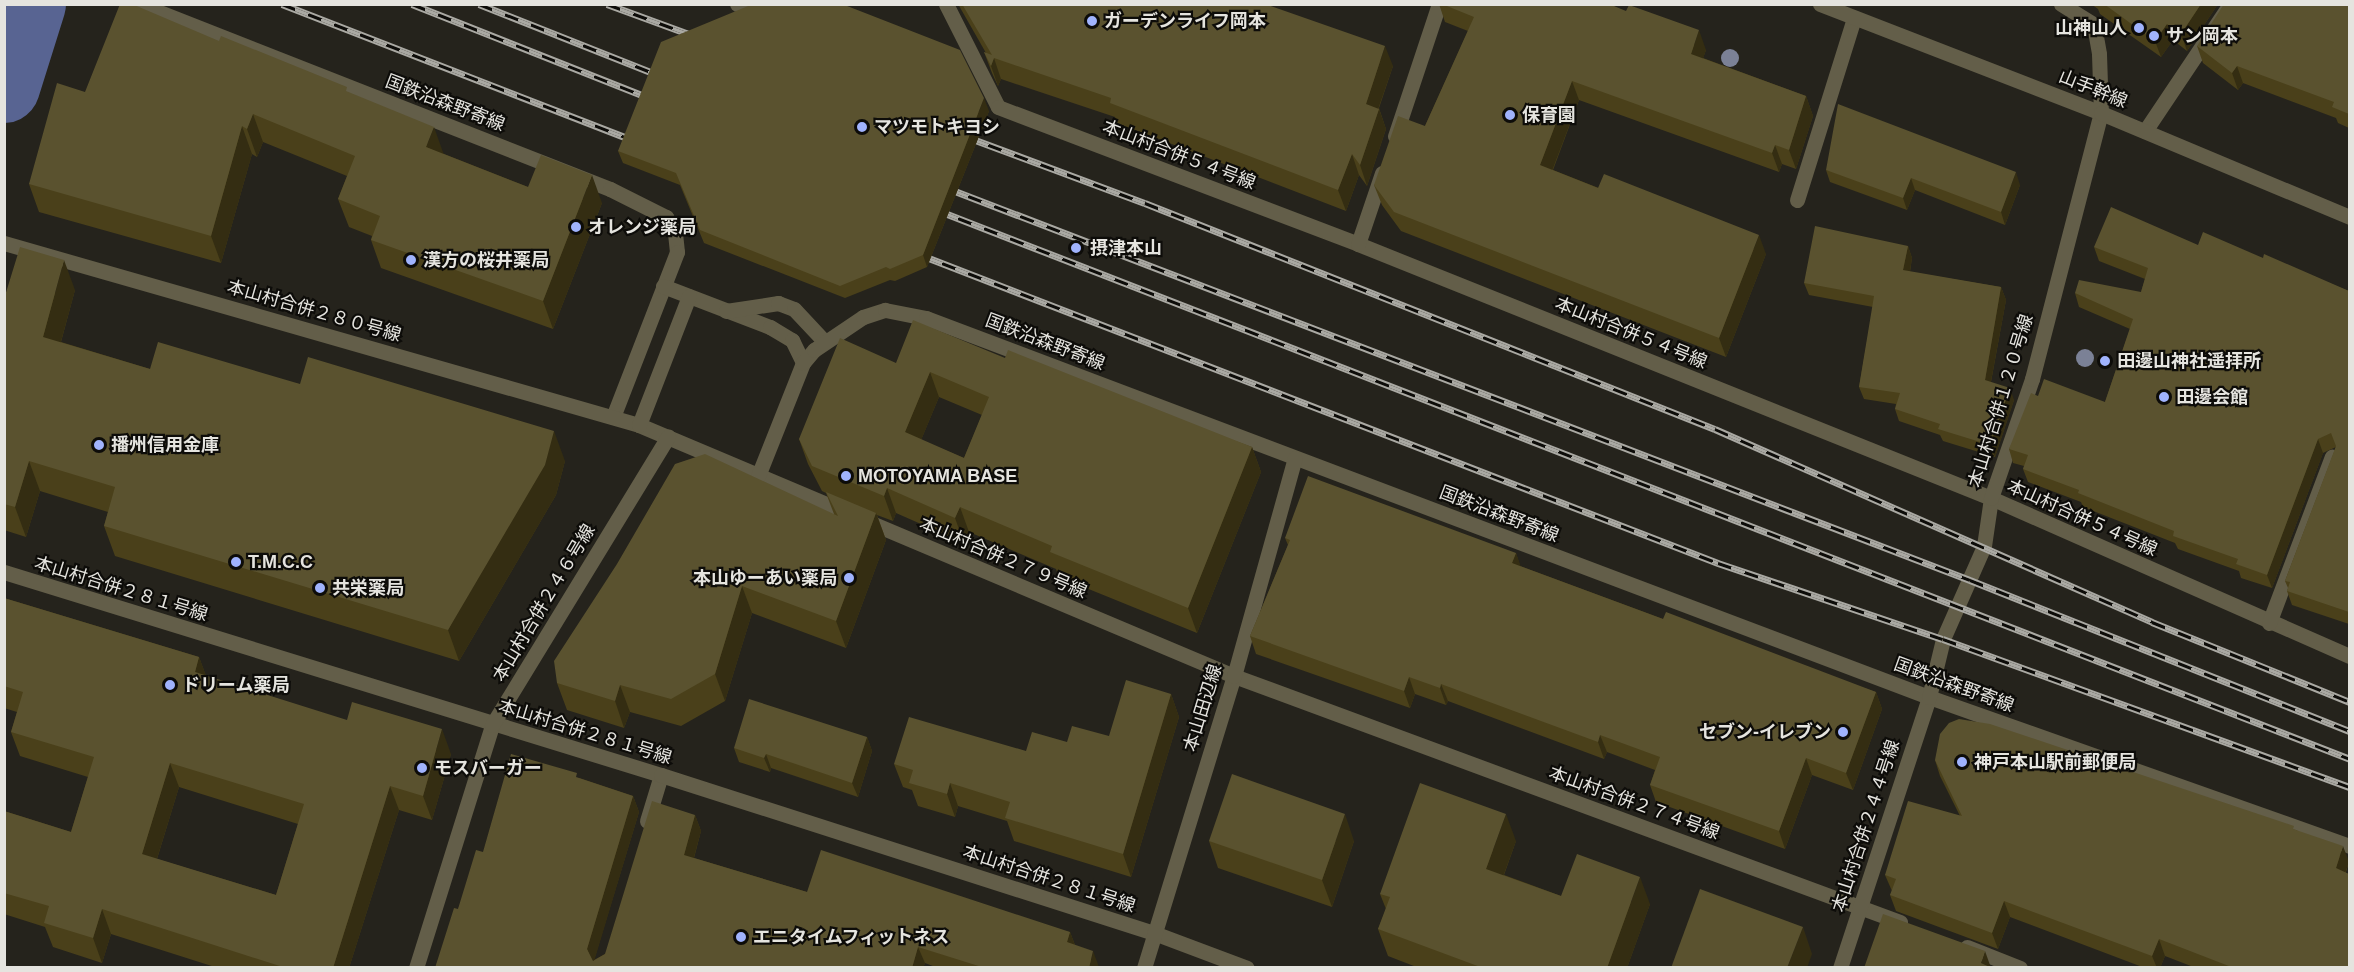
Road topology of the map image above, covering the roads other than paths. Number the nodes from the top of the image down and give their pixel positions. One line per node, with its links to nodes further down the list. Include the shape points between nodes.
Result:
1 (139, 4): 14 (street, 国鉄沿森野寄線, via 645,203 666,217 675,233 677,252)
2 (945, 4): 12 (street, 本山村合併５４号線, via 998,107)
3 (1439, 4): 12 (street)
4 (1820, 4): 7 (street, 山手幹線)
5 (2061, 4): 8 (street, 本山村合併１２０号線, via 2094,25 2100,54)
6 (2230, 4): 9 (street)
7 (1854, 18): 8 (street, 山手幹線); 10 (street)
8 (2101, 113): 9 (street, 山手幹線); 25 (street, 本山村合併１２０号線, via 2032,379)
9 (2145, 131): 11 (street, 山手幹線)
10 (1797, 200)
11 (2349, 217)
12 (1358, 244): 25 (street, 本山村合併５４号線)
13 (6, 247): 19 (street, 本山村合併２８０号線)
14 (662, 289): 15 (street); 19 (street, 国鉄沿森野寄線)
15 (689, 296): 16 (street); 20 (street)
16 (726, 311): 17 (street, via 778,303 794,309); 18 (street, via 792,340)
17 (824, 340): 18 (street, 国鉄沿森野寄線); 23 (street, 国鉄沿森野寄線, via 863,317 885,310 926,318)
18 (803, 363): 24 (street)
19 (613, 417): 20 (street, 本山村合併２８０号線)
20 (639, 425): 21 (street, 本山村合併２８０号線)
21 (668, 437): 24 (street, 本山村合併２７９号線); 31 (street, 本山村合併２４６号線)
22 (2332, 456): 27 (street)
23 (1295, 458): 29 (street, 本山田辺線); 30 (street, 国鉄沿森野寄線)
24 (758, 476): 29 (street, 本山村合併２７９号線)
25 (1990, 498): 27 (street, 本山村合併５４号線); 30 (street, 本山村合併１２０号線, via 1984,546 1943,639)
26 (4, 572): 31 (street, 本山村合併２８１号線)
27 (2269, 623): 28 (street, 本山村合併５４号線)
28 (2349, 657)
29 (1234, 676): 35 (street, 本山村合併２７４号線); 37 (street, 本山田辺線)
30 (1929, 697): 34 (street, 国鉄沿森野寄線); 35 (street, 本山村合併２４４号線)
31 (492, 725): 32 (street, 本山村合併２８１号線); 39 (street, 本山村合併２４６号線)
32 (661, 775): 33 (street); 37 (street, 本山村合併２８１号線)
33 (643, 831)
34 (2349, 846)
35 (1860, 907): 36 (street, 本山村合併２７４号線); 42 (street, 本山村合併２４４号線)
36 (1913, 927)
37 (1154, 933): 40 (street, 本山田辺線); 41 (street, 本山村合併２８１号線)
38 (1956, 943): 43 (street)
39 (416, 968)
40 (1144, 968)
41 (1247, 968)
42 (1840, 968)
43 (2020, 968)

